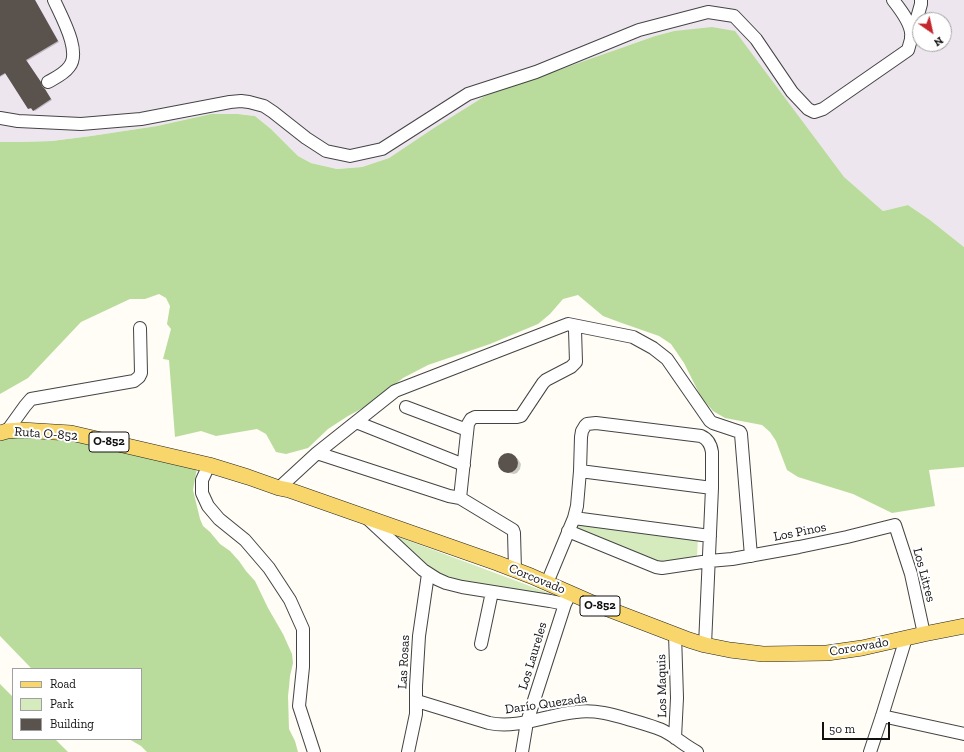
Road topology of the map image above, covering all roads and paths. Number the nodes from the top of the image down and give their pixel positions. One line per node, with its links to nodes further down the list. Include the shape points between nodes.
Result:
1 (54, 0): 5 (street, via 70,36 74,56 70,67)
2 (893, 0): 4 (street, via 912,32)
3 (921, 0): 4 (street)
4 (908, 50): 6 (street, via 823,109 814,112 792,92 756,39 734,16 708,12 639,30 536,72 468,94 382,150 350,156 326,151 264,106 241,101 141,119 81,124)
5 (48, 82)
6 (0, 118)
7 (573, 325): 10 (street, via 568,324 395,392); 11 (street, via 576,362 574,365 546,380 521,416 473,418); 25 (street, via 632,337 653,348 667,359 710,421 740,432)
8 (140, 328): 12 (street, via 141,373 134,381 31,400)
9 (406, 407): 11 (street)
10 (356, 422): 13 (street); 15 (street)
11 (467, 430): 15 (street)
12 (4, 432): 14 (main road, Ruta O-852 / O-852, via 21,430 71,433)
13 (316, 453): 17 (street); 19 (street)
14 (209, 465): 17 (main road, Corcovado / O-852); 43 (street, via 202,480 202,493 208,506 219,519 245,540 269,568 290,600 303,629 299,706)
15 (464, 465): 19 (street)
16 (580, 471): 18 (street); 18 (street, via 581,434 590,423 697,435 704,438 712,452); 21 (street)
17 (279, 488): 20 (main road, Corcovado / O-852)
18 (712, 488): 24 (street)
19 (460, 498): 27 (street, via 513,530)
20 (366, 518): 27 (main road, Corcovado / O-852); 28 (street)
21 (574, 518): 23 (street); 24 (street)
22 (894, 525): 25 (street, Los Pinos); 34 (street, Los Litres, via 911,574)
23 (568, 531): 26 (street, Los Pinos, via 656,567); 29 (street)
24 (710, 536): 26 (street)
25 (751, 556): 26 (street, Los Pinos)
26 (709, 561): 37 (street)
27 (515, 570): 29 (main road, Corcovado / O-852)
28 (428, 574): 30 (street, via 454,585); 38 (street, Las Rosas, via 419,636)
29 (547, 583): 31 (main road, Corcovado / O-852)
30 (492, 592): 31 (street, via 550,601); 36 (street)
31 (567, 598): 33 (main road, Corcovado / O-852, via 595,604); 40 (street, Los Laureles)
32 (964, 626): 34 (main road, Corcovado / O-852)
33 (675, 634): 37 (main road, Corcovado / O-852); 42 (street, Los Maquis)
34 (924, 634): 35 (main road, Corcovado / O-852)
35 (906, 638): 37 (main road, Corcovado / O-852, via 820,654 763,654); 39 (street)
36 (481, 644)
37 (705, 645)
38 (417, 700): 40 (street, Darío Quezada, via 494,724); 44 (street, Las Rosas)
39 (882, 716): 41 (street); 47 (street)
40 (527, 722): 42 (street, Darío Quezada, via 574,712 610,713 654,727); 45 (street, Los Laureles)
41 (964, 734)
42 (675, 738): 46 (street, Darío Quezada)
43 (314, 752)
44 (408, 752)
45 (522, 752)
46 (697, 752)
47 (870, 752)

